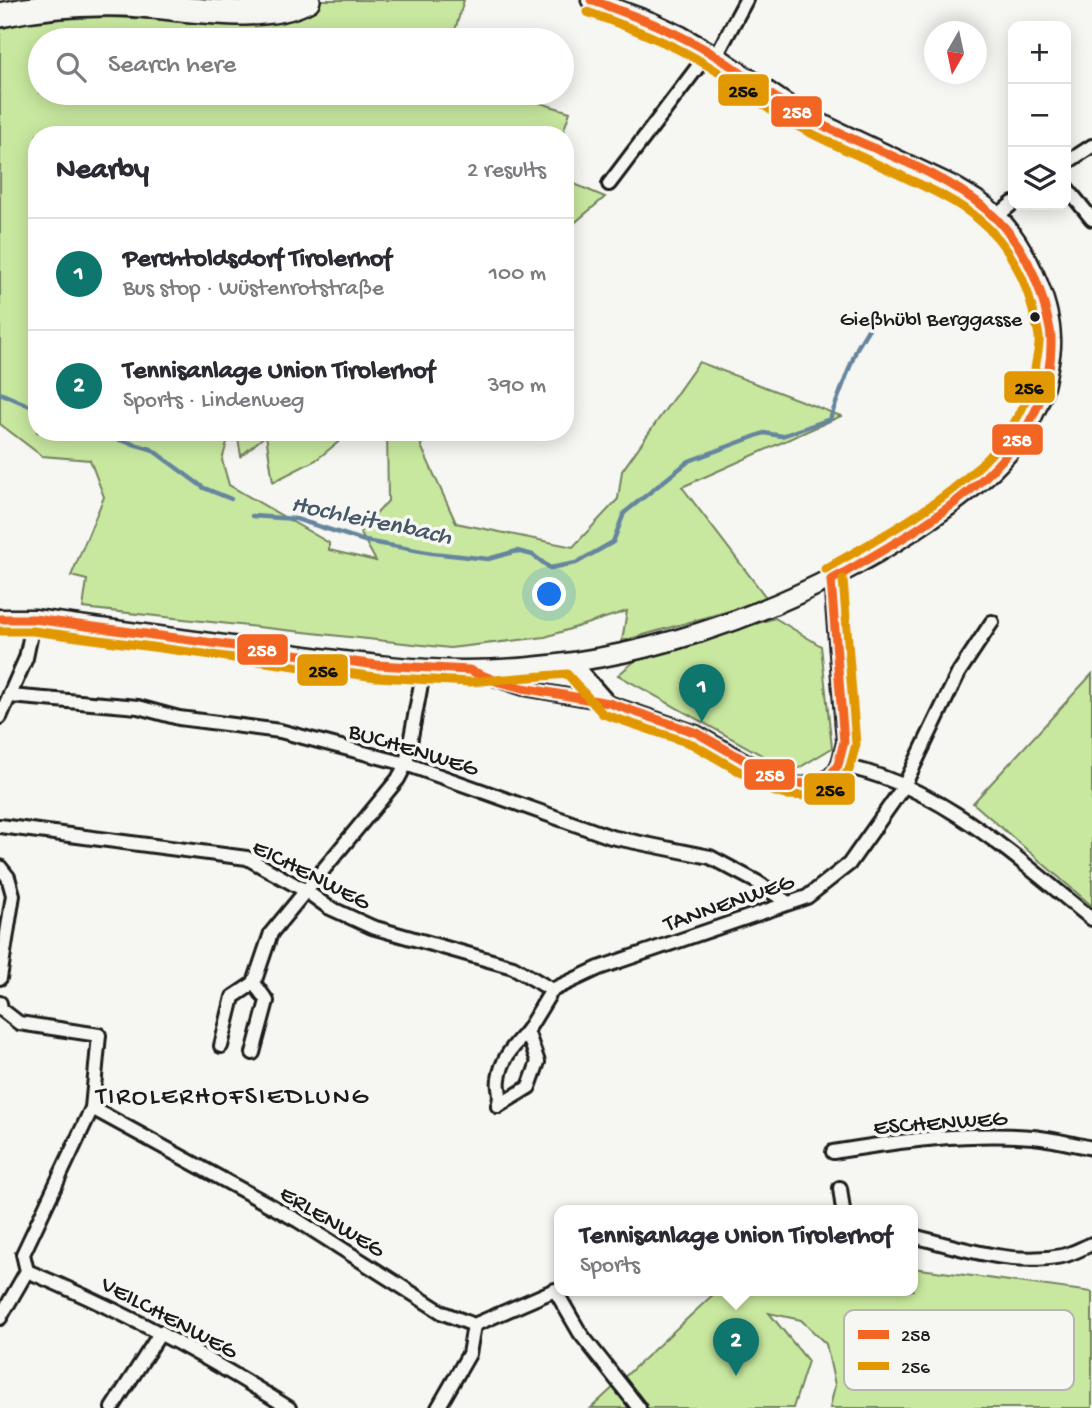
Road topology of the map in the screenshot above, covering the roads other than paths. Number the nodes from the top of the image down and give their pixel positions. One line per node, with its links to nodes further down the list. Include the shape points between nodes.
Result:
1 (308, 0): 4 (highway, via 285,9 248,13 81,4)
2 (592, 0): 5 (main road, via 651,22)
3 (746, 0): 5 (street)
4 (0, 16)
5 (712, 54): 8 (street); 11 (main road, via 803,115 953,186)
6 (1092, 146): 7 (street)
7 (1071, 160)
8 (608, 184)
9 (1071, 193): 12 (street)
10 (1008, 207): 11 (street)
11 (997, 216): 13 (main road, via 1035,275 1051,337 1041,400 1027,428 986,478 883,551)
12 (1092, 219)
13 (831, 580): 17 (main road, via 709,630); 24 (street, via 844,742)
14 (0, 619): 15 (main road)
15 (34, 619): 18 (main road); 20 (street, via 26,658)
16 (992, 622): 25 (street, TANNENWEG, via 959,672)
17 (572, 661): 19 (main road); 21 (street)
18 (424, 668): 19 (main road); 23 (street)
19 (469, 670): 21 (street, via 523,688)
20 (10, 696): 22 (street); 23 (street, BUCHENWEG, via 138,707 179,718 280,731)
21 (609, 703): 24 (street, via 697,733 794,785 822,781)
22 (0, 717)
23 (406, 764): 28 (street); 29 (street, BUCHENWEG, via 611,837 710,857)
24 (838, 765): 25 (street)
25 (904, 786): 29 (street, TANNENWEG, via 849,864 807,897); 30 (street, via 979,828)
26 (0, 826): 28 (street, EICHENWEG, via 247,859)
27 (0, 867): 31 (street, via 13,895)
28 (306, 891): 32 (street, via 271,933); 33 (street, EICHENWEG, via 372,927 513,967)
29 (788, 903): 33 (street, TANNENWEG, via 599,968)
30 (1092, 919)
31 (0, 978)
32 (254, 983): 36 (street, via 233,997); 37 (street, via 267,1001)
33 (552, 990): 35 (street)
34 (0, 1003): 38 (street, via 19,1023 99,1035)
35 (527, 1031): 35 (street, via 508,1050 498,1080 502,1096 498,1106 529,1087 538,1062)
36 (221, 1046)
37 (253, 1053)
38 (92, 1108): 45 (street, via 23,1254); 49 (street, ERLENWEG, via 297,1220 443,1313)
39 (1092, 1148): 40 (street, ESCHENWEG, via 980,1135)
40 (833, 1152)
41 (840, 1188): 42 (street)
42 (842, 1205)
43 (918, 1237): 44 (street, via 1022,1259 1063,1256)
44 (1092, 1244)
45 (27, 1271): 48 (street); 50 (street, VEILCHENWEG)
46 (554, 1290): 49 (street)
47 (558, 1296): 54 (street, via 580,1333)
48 (0, 1318)
49 (474, 1325): 53 (street, via 470,1354)
50 (160, 1332): 51 (street, VEILCHENWEG, via 220,1364); 52 (street)
51 (281, 1406)
52 (113, 1408)
53 (438, 1408)
54 (639, 1408)

